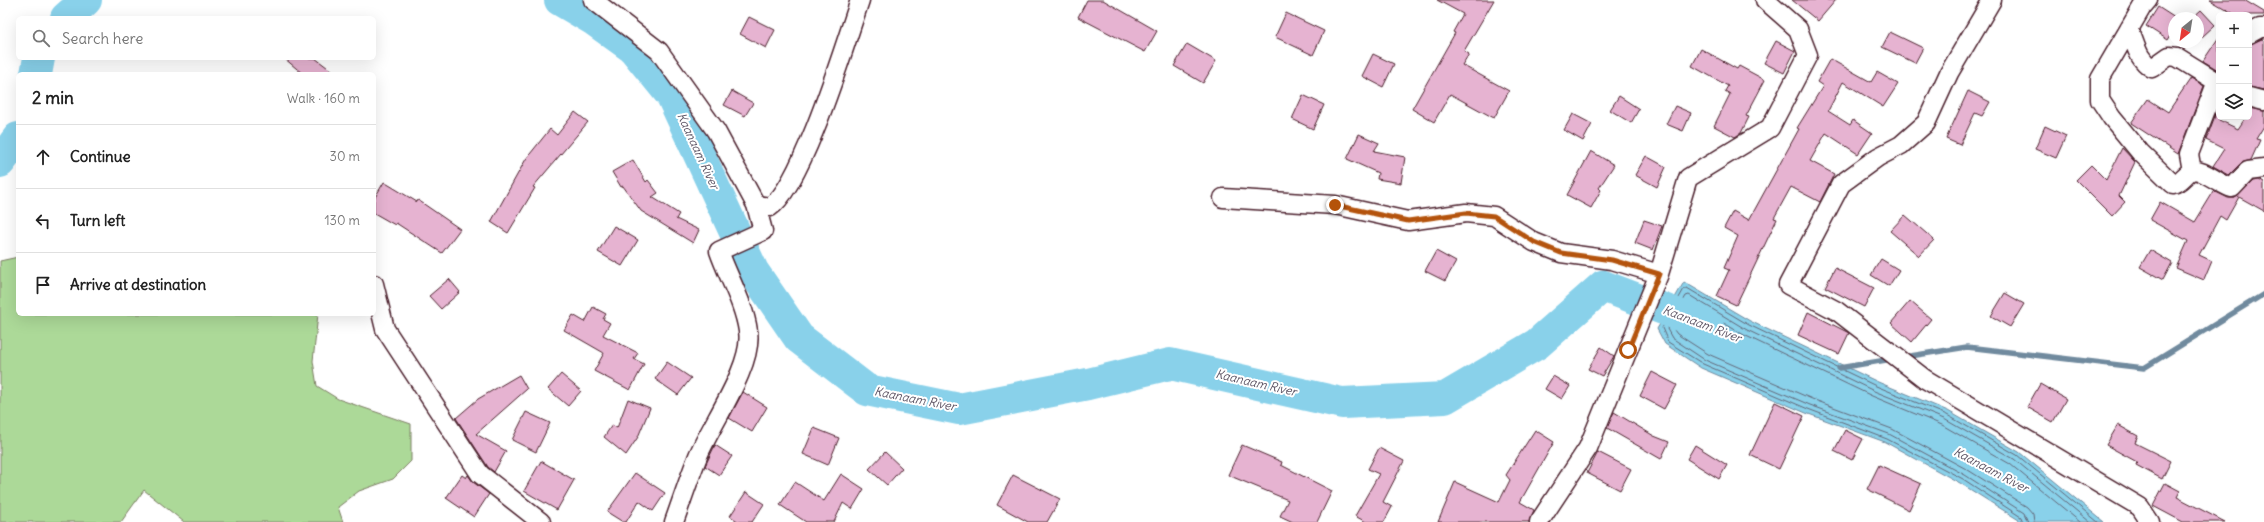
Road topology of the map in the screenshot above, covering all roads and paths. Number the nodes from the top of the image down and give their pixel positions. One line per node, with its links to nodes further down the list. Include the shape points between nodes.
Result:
1 (594, 0): 16 (street, via 659,51 716,131)
2 (860, 0): 16 (street, via 812,136 786,191 777,203 770,207)
3 (1765, 0): 17 (street, via 1798,29 1808,55 1770,128 1688,178)
4 (1992, 0): 22 (street, via 1950,73 1926,123 1901,145 1878,157 1841,184 1788,285 1837,311 1925,380 2140,507)
5 (2148, 0): 7 (street)
6 (2264, 28): 8 (street)
7 (2129, 29): 9 (street, via 2138,55 2145,64 2152,68 2169,56 2176,57); 14 (street, via 2100,79 2100,100 2140,152 2173,184)
8 (2252, 32)
9 (2216, 81)
10 (2217, 84): 14 (street, via 2189,154)
11 (2252, 98): 12 (street)
12 (2264, 101)
13 (2264, 169): 14 (street, via 2248,171 2232,188 2199,170)
14 (2192, 171)
15 (1223, 198): 17 (street, via 1335,205 1408,221 1466,213 1494,216 1534,242 1561,253 1612,260)
16 (756, 205): 20 (street, via 763,231 719,251 742,307 749,332 746,354 737,378 698,456)
17 (1659, 274): 21 (street, via 1588,448)
18 (376, 292): 19 (street, via 385,329 480,474)
19 (541, 522)
20 (674, 522)
21 (1539, 522)
22 (2150, 522)

